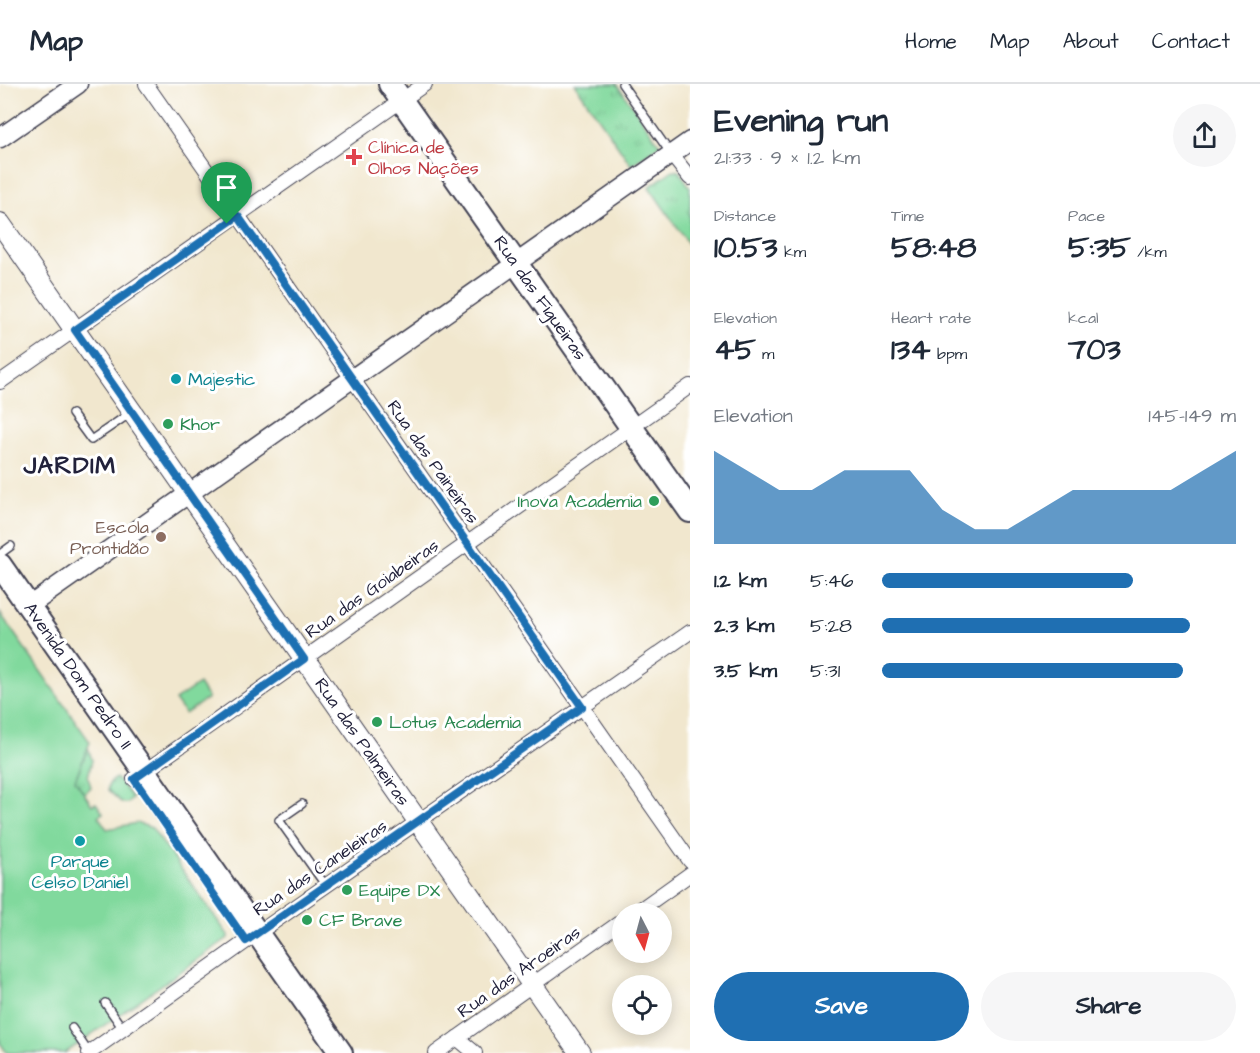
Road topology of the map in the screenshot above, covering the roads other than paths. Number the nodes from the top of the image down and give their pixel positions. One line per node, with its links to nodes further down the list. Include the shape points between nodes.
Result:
1 (78, 84): 6 (street)
2 (146, 84): 10 (street, Rua das Paineiras)
3 (425, 84): 5 (street)
4 (622, 84): 8 (lane)
5 (396, 92): 10 (street); 12 (main road, Rua das Figueiras)
6 (0, 138)
7 (690, 141): 8 (street)
8 (671, 154): 9 (street); 12 (street)
9 (690, 178)
10 (238, 216): 13 (street); 14 (street, Rua das Paineiras)
11 (0, 223): 13 (main road, Rua das Palmeiras)
12 (516, 264): 14 (street); 19 (main road, Rua das Figueiras)
13 (75, 330): 15 (street); 17 (main road, Rua das Palmeiras)
14 (352, 379): 20 (street); 22 (street, Rua das Paineiras)
15 (0, 382)
16 (690, 386): 19 (street, Rua das Goiabeiras)
17 (132, 412): 18 (lane, via 91,440); 20 (main road, Rua das Palmeiras)
18 (72, 414)
19 (631, 428): 21 (main road, Rua das Figueiras); 22 (street, Rua das Goiabeiras)
20 (189, 494): 26 (street); 28 (main road, Rua das Palmeiras)
21 (690, 511)
22 (468, 544): 28 (street, Rua das Goiabeiras); 29 (street, Rua das Paineiras)
23 (0, 554): 24 (lane)
24 (6, 555): 26 (main road, Avenida Dom Pedro II)
25 (0, 590): 30 (main road, Avenida Dom Pedro II)
26 (29, 606): 30 (main road, Avenida Dom Pedro II)
27 (690, 632): 29 (street, Rua das Caneleiras)
28 (304, 659): 30 (street, Rua das Goiabeiras); 32 (main road, Rua das Palmeiras)
29 (582, 707): 32 (street, Rua das Caneleiras); 33 (street, Rua das Paineiras)
30 (139, 775): 38 (main road, Avenida Dom Pedro II)
31 (302, 804): 35 (lane, via 279,820)
32 (418, 822): 35 (street, Rua das Caneleiras); 39 (main road, Rua das Palmeiras)
33 (690, 861)
34 (690, 874): 36 (street)
35 (326, 886): 38 (street, Rua das Caneleiras)
36 (649, 903)
37 (612, 928): 39 (street, Rua das Aroeiras)
38 (252, 937): 42 (street, Rua das Caneleiras); 45 (main road, Avenida Dom Pedro II); 46 (main road, Avenida Dom Pedro II)
39 (533, 984): 43 (street, Rua das Aroeiras); 49 (main road, Rua das Palmeiras)
40 (105, 1004): 42 (lane)
41 (72, 1028): 44 (lane)
42 (123, 1029): 44 (street, Rua das Caneleiras)
43 (457, 1038): 47 (street, Rua das Aroeiras); 48 (street)
44 (89, 1053)
45 (325, 1053)
46 (341, 1053)
47 (436, 1053)
48 (476, 1053)
49 (580, 1053)

